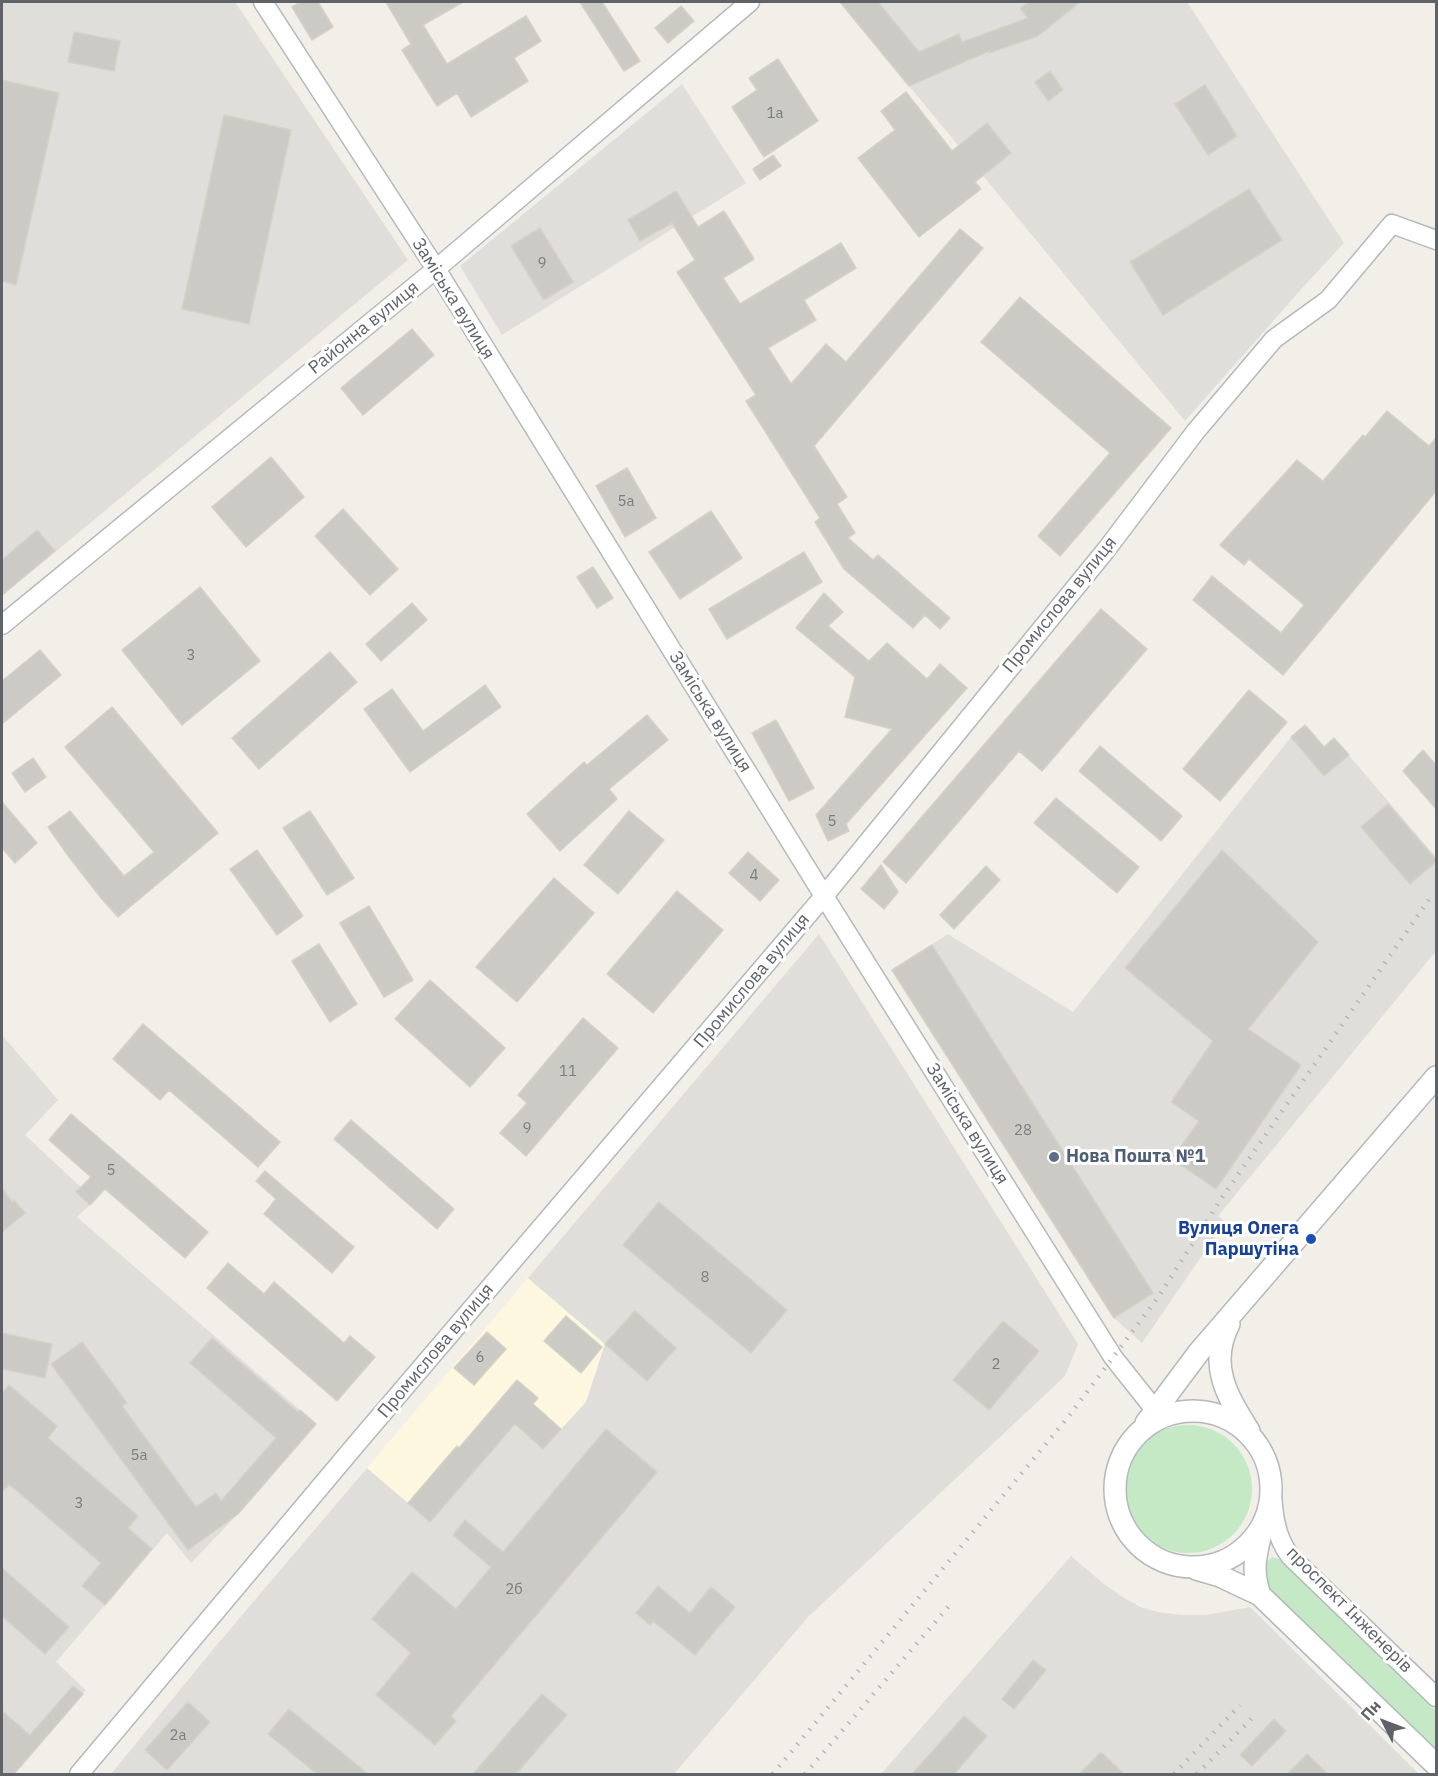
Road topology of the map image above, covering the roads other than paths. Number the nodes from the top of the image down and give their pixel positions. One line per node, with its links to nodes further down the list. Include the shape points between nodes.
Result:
1 (263, 2): 4 (street, Заміська вулиця)
2 (750, 2): 4 (street, Районна вулиця)
3 (1437, 240): 6 (street, Промислова вулиця, via 1392,224 1328,300 1275,339 1196,431 1106,550)
4 (436, 269): 5 (street, Районна вулиця); 6 (street, Заміська вулиця)
5 (2, 625)
6 (824, 896): 9 (street, Заміська вулиця, via 1113,1357); 17 (street, Промислова вулиця)
7 (1437, 1077): 8 (street)
8 (1239, 1305): 9 (street, via 1199,1352); 10 (street, via 1220,1351 1220,1369 1225,1391)
9 (1160, 1413): 10 (street, via 1213,1413 1236,1424); 13 (street, via 1127,1448 1116,1474 1116,1503 1126,1529 1145,1551)
10 (1255, 1441): 11 (street, via 1264,1456)
11 (1270, 1480): 12 (street, via 1271,1497); 15 (street, проспект Інженерів, via 1274,1524 1283,1547)
12 (1264, 1522): 13 (street, via 1254,1538 1233,1556 1216,1564); 14 (street, проспект Інженерів, via 1254,1569)
13 (1189, 1567): 14 (street, via 1220,1576)
14 (1260, 1595): 16 (street)
15 (1437, 1696)
16 (1437, 1766)
17 (79, 1774)

